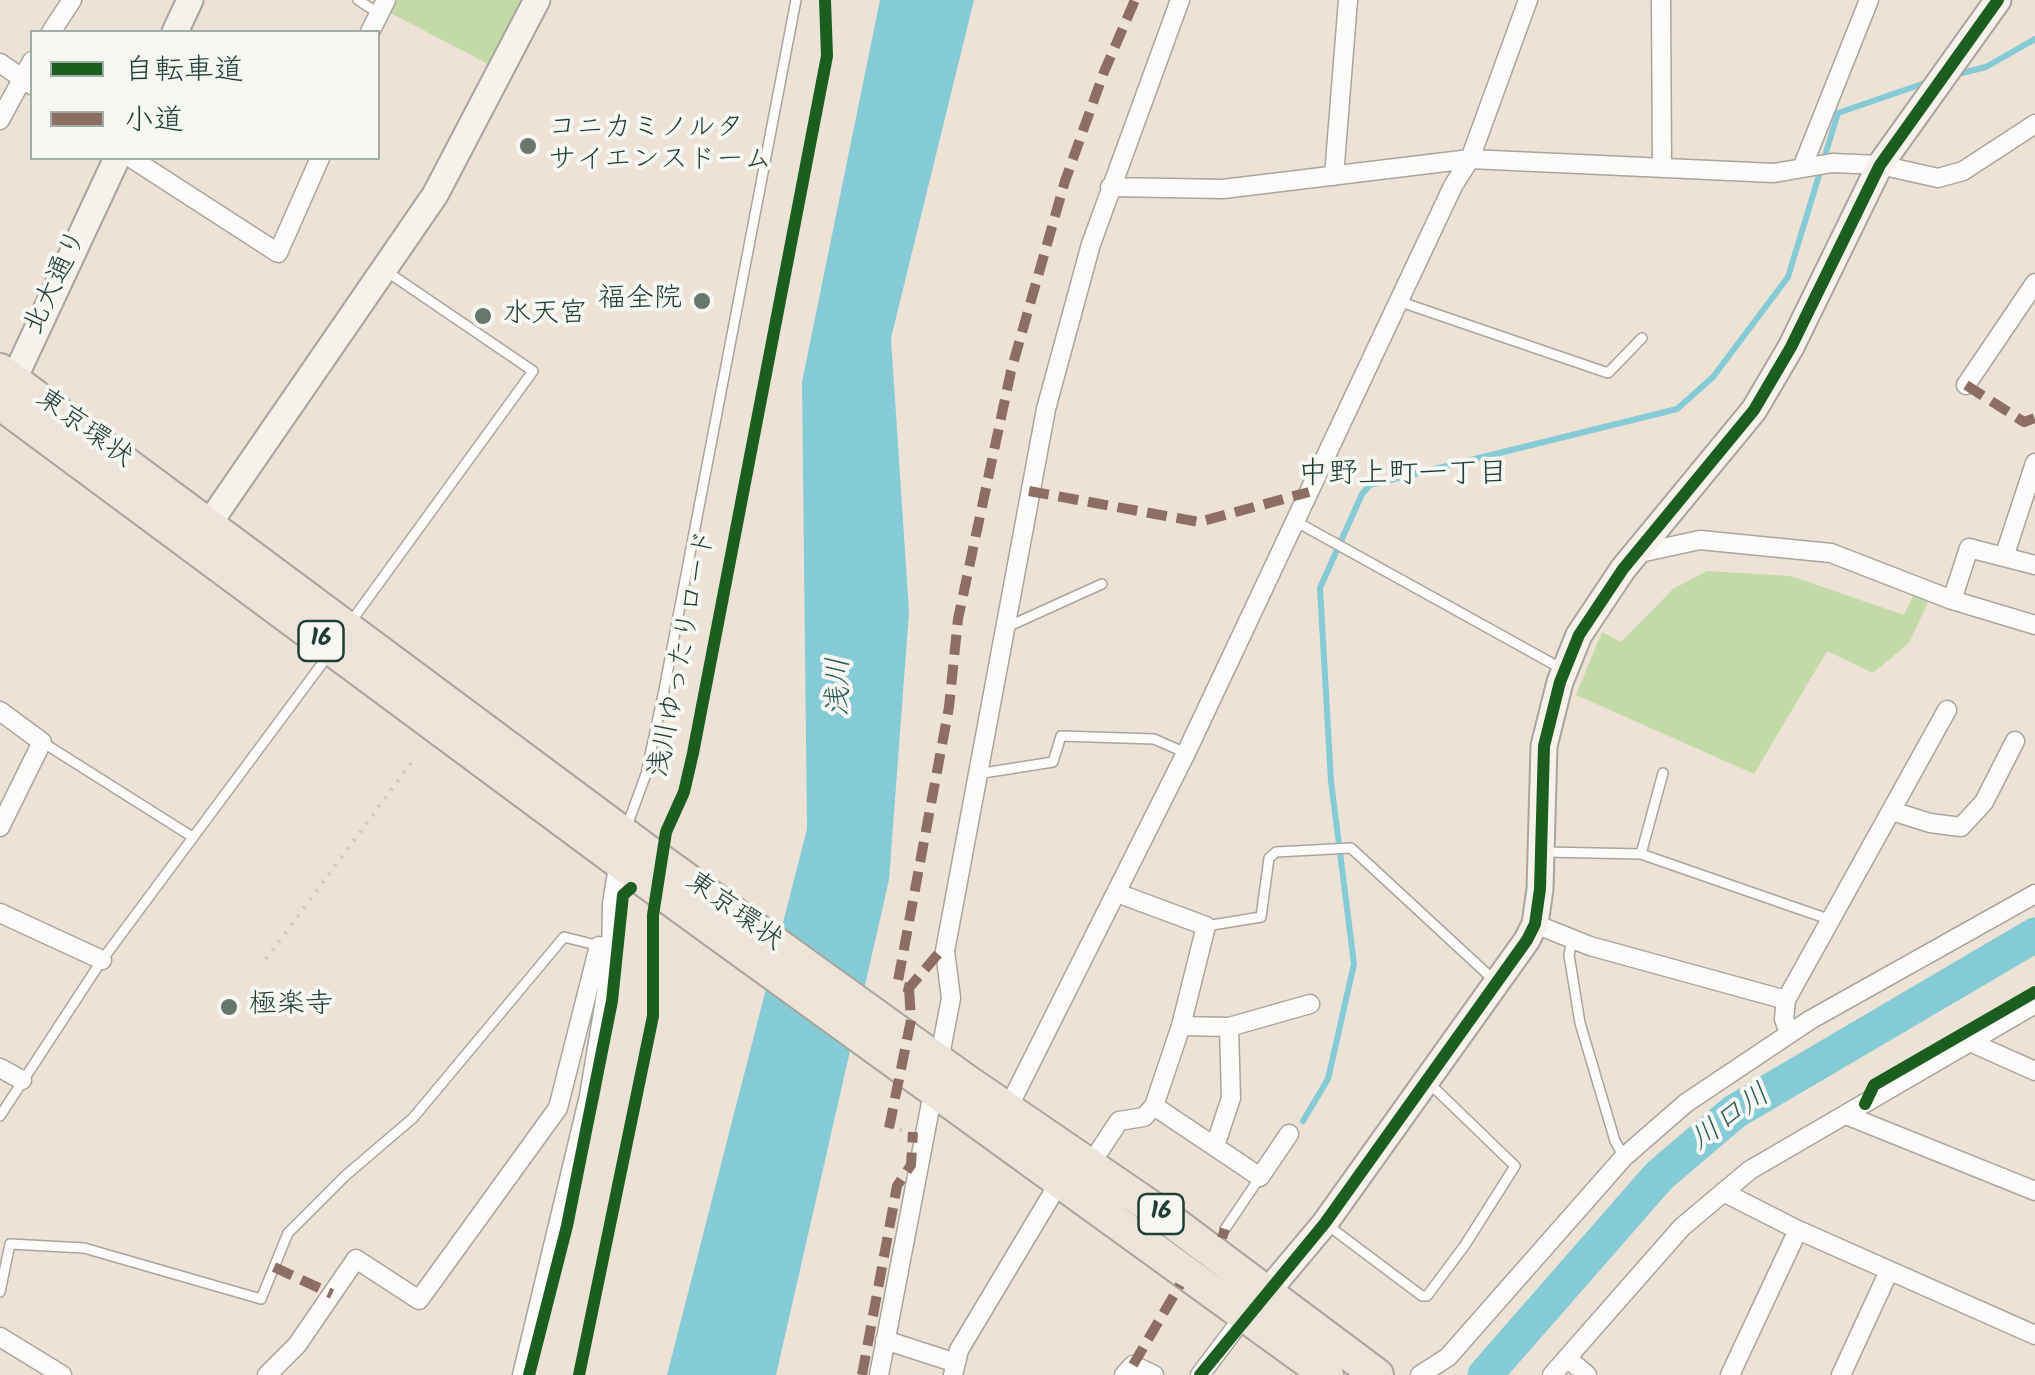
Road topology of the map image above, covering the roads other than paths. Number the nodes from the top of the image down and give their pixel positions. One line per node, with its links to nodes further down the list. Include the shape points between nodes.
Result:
1 (72, 0): 13 (street)
2 (190, 0): 14 (street)
3 (358, 0): 12 (lane)
4 (537, 0): 29 (street, via 434,195)
5 (796, 0): 59 (lane)
6 (1180, 0): 28 (street)
7 (1348, 0): 27 (street)
8 (1528, 0): 20 (street)
9 (1661, 0): 25 (street)
10 (1869, 0): 26 (street)
11 (1998, 0): 24 (street)
12 (382, 6): 15 (street)
13 (52, 30)
14 (176, 30)
15 (371, 30)
16 (0, 62): 17 (street)
17 (29, 74): 18 (street)
18 (0, 120)
19 (2035, 124): 24 (street, via 1963,171 1938,178)
20 (1470, 159): 25 (street); 27 (street); 31 (street)
21 (116, 160): 34 (street, 北大通り)
22 (134, 160): 23 (street, via 278,253)
23 (314, 160)
24 (1880, 165): 26 (street); 38 (street, via 1771,384 1720,456)
25 (1662, 166): 26 (street, via 1774,173)
26 (1804, 168)
27 (1334, 176): 28 (street, via 1223,190)
28 (1110, 186): 44 (street, via 1046,410)
29 (384, 269): 37 (street); 45 (lane, via 532,371)
30 (2035, 283): 33 (street)
31 (1401, 302): 32 (lane, via 1608,372); 36 (street)
32 (1642, 338)
33 (1966, 386)
34 (3, 393): 37 (highway, 東京環状 / 16)
35 (2035, 463): 39 (street)
36 (1295, 522): 46 (lane); 51 (street)
37 (202, 535): 45 (highway, 東京環状 / 16)
38 (1635, 554): 42 (street, via 1700,540 1788,547 1831,554); 46 (street, via 1594,608)
39 (2004, 557): 40 (street); 42 (street, via 1969,548)
40 (2035, 565)
41 (1102, 584): 44 (lane)
42 (1952, 600): 43 (street)
43 (2035, 625)
44 (1004, 628): 53 (street)
45 (340, 638): 56 (lane); 59 (highway, 東京環状 / 16)
46 (1564, 670): 57 (street, via 1542,759)
47 (1947, 710): 54 (street)
48 (0, 711): 50 (street)
49 (2014, 741): 54 (street, via 1984,802 1961,826)
50 (42, 742): 55 (street); 56 (lane)
51 (1186, 753): 53 (lane, via 1154,739 1061,736 1052,762); 60 (street)
52 (1663, 773): 58 (lane)
53 (977, 774): 78 (street, via 945,951 952,998)
54 (1892, 811): 63 (street)
55 (0, 827)
56 (191, 836): 68 (lane)
57 (1540, 852): 58 (lane); 64 (street)
58 (1641, 854): 63 (lane)
59 (631, 855): 67 (street, via 612,903); 78 (highway, 東京環状 / 16)
60 (1117, 893): 65 (street); 83 (street)
61 (2035, 894): 75 (street)
62 (0, 912): 68 (street)
63 (1832, 920): 70 (street)
64 (1535, 924): 66 (street); 69 (street)
65 (1206, 926): 69 (lane, via 1261,917 1269,858 1276,852 1351,848); 73 (street)
66 (1572, 940): 70 (street); 88 (lane, via 1580,1023)
67 (606, 948): 97 (lane, via 564,937 412,1118 288,1233 261,1299 84,1248 10,1244); 105 (street, via 558,1108 419,1300 356,1259 298,1345); 106 (street, via 576,1161)
68 (102, 960): 81 (lane)
69 (1496, 983): 80 (street)
70 (1786, 1000): 75 (street)
71 (1310, 1004): 74 (street)
72 (2035, 1004): 76 (street)
73 (1181, 1026): 74 (street); 82 (street)
74 (1229, 1026): 87 (street, via 1231,1098)
75 (1789, 1033): 88 (street, via 1697,1094)
76 (1970, 1042): 79 (street); 84 (street)
77 (0, 1068): 81 (street)
78 (928, 1070): 83 (highway, 東京環状 / 16); 89 (highway, 東京環状 / 16); 101 (street)
79 (2035, 1071)
80 (1425, 1079): 93 (street); 93 (lane, via 1515,1166 1464,1245 1422,1296)
81 (22, 1080): 85 (lane)
82 (1154, 1106): 87 (street); 89 (street, via 1144,1117 1118,1121)
83 (1007, 1108): 89 (highway, 東京環状 / 16)
84 (1846, 1115): 91 (street); 92 (street, via 1775,1152)
85 (0, 1116)
86 (1290, 1134): 90 (street)
87 (1215, 1146): 90 (street)
88 (1624, 1157): 113 (street, via 1448,1357)
89 (1076, 1173): 98 (highway, 東京環状 / 16); 103 (street, via 959,1350)
90 (1260, 1177): 94 (lane)
91 (2035, 1191)
92 (1723, 1192): 95 (street); 102 (street, via 1682,1227)
93 (1326, 1223): 98 (street)
94 (1225, 1229)
95 (1798, 1230): 96 (street); 116 (street)
96 (1889, 1270): 99 (street); 117 (street)
97 (0, 1292)
98 (1258, 1304): 110 (street); 111 (highway, 東京環状 / 16); 112 (highway, 東京環状 / 16)
99 (2035, 1336)
100 (0, 1337): 104 (street)
101 (885, 1340): 103 (street); 107 (street)
102 (1568, 1358): 114 (street); 115 (street)
103 (954, 1369)
104 (62, 1375)
105 (267, 1375)
106 (522, 1375)
107 (879, 1375)
108 (1124, 1375): 109 (street, via 1133,1364)
109 (1154, 1375)
110 (1200, 1375)
111 (1326, 1375)
112 (1376, 1375)
113 (1420, 1375)
114 (1552, 1375)
115 (1587, 1375)
116 (1730, 1375)
117 (1841, 1375)

